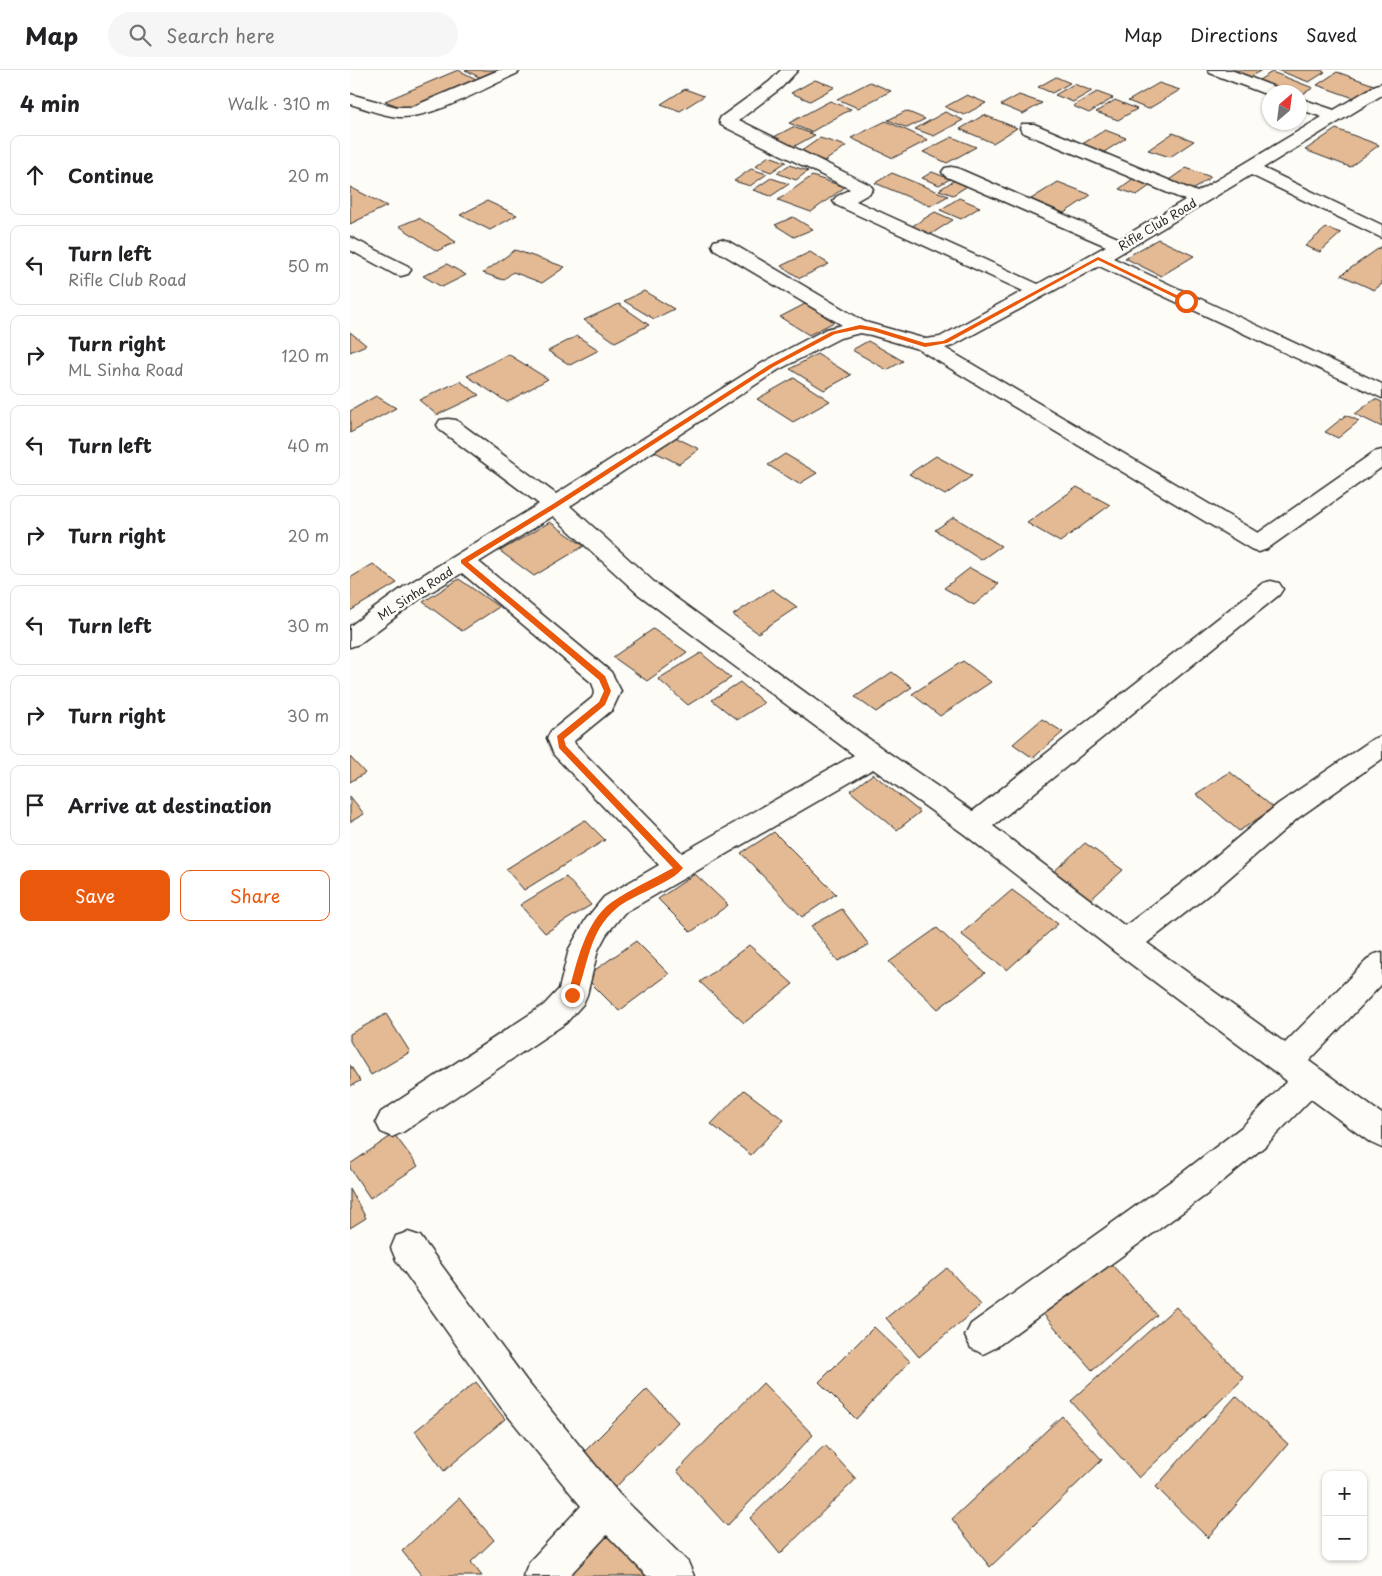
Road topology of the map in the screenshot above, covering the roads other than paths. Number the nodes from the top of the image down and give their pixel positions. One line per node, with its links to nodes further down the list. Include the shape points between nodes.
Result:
1 (512, 70): 6 (street, via 412,112 396,112)
2 (790, 70): 19 (street, via 727,121 864,189 842,200)
3 (1216, 70): 4 (street)
4 (1262, 87)
5 (1382, 88): 8 (street, Rifle Club Road)
6 (350, 99)
7 (1307, 105): 8 (street)
8 (1335, 116): 10 (street, Rifle Club Road)
9 (1028, 128): 12 (street)
10 (1250, 168): 12 (street, Rifle Club Road); 13 (street)
11 (951, 172): 16 (street)
12 (1198, 199): 16 (street, Rifle Club Road)
13 (1382, 232)
14 (350, 243): 18 (street)
15 (721, 245): 20 (street)
16 (1121, 246): 17 (street, Rifle Club Road)
17 (1098, 258): 19 (street, Rifle Club Road); 22 (street)
18 (401, 270)
19 (1038, 291): 21 (street, Rifle Club Road, via 945,342)
20 (860, 327): 21 (street, ML Sinha Road); 25 (street, ML Sinha Road, via 833,333 771,366)
21 (925, 345): 24 (street, ML Sinha Road, via 1259,544)
22 (1382, 392)
23 (448, 426): 25 (street)
24 (1382, 457)
25 (555, 505): 26 (street, ML Sinha Road); 30 (street, via 646,588)
26 (464, 562): 28 (street, ML Sinha Road, via 413,592); 32 (street, via 602,678 608,691 602,703 560,738 563,748)
27 (1271, 589): 31 (street)
28 (350, 638)
29 (1382, 746): 33 (street, via 1288,811 1212,876)
30 (874, 756): 31 (street); 32 (street)
31 (974, 826): 33 (street)
32 (679, 868): 36 (street, via 614,905 584,949 572,995 555,1014)
33 (1125, 943): 35 (street)
34 (1382, 964): 35 (street)
35 (1298, 1071): 37 (street); 39 (street, via 1254,1136 1194,1184)
36 (392, 1122)
37 (1382, 1133)
38 (408, 1248): 40 (street, via 513,1393)
39 (983, 1336)
40 (606, 1507): 41 (street); 42 (street)
41 (543, 1576)
42 (674, 1576)

